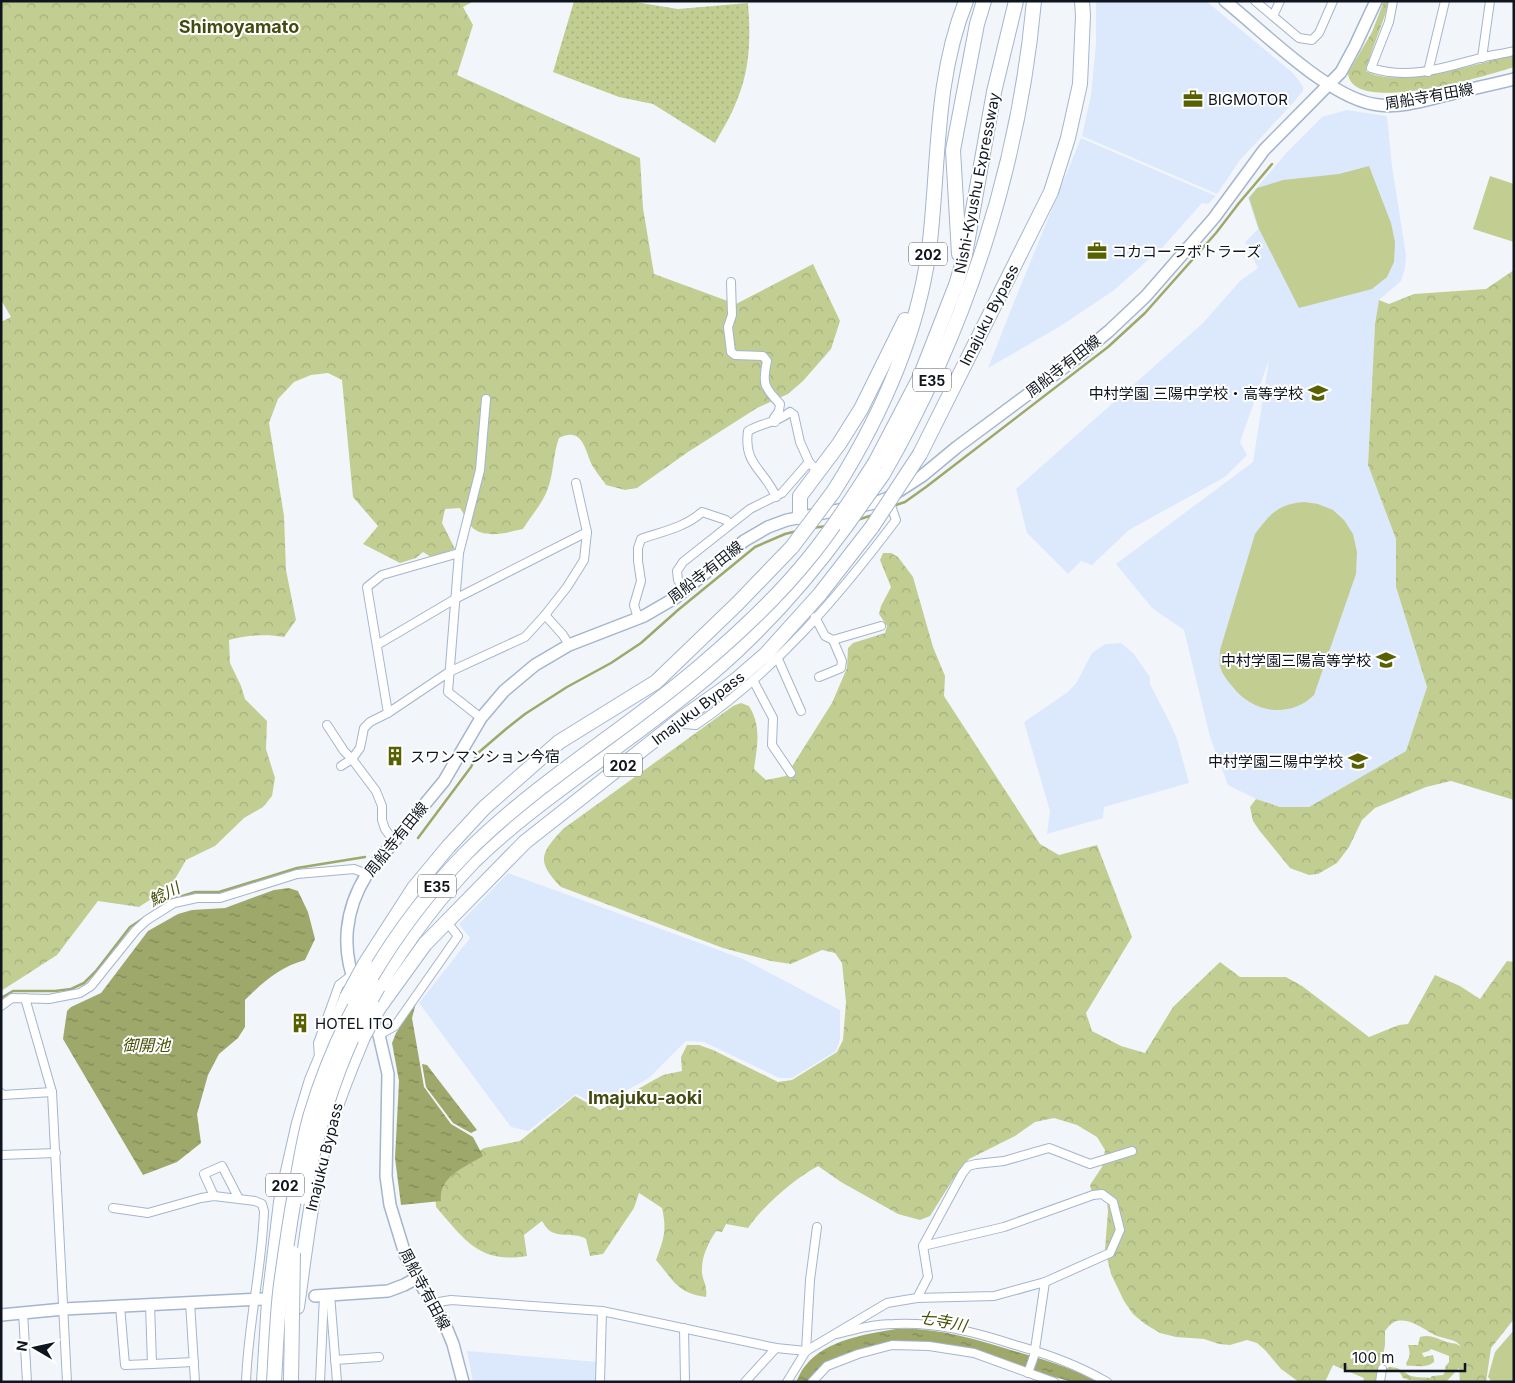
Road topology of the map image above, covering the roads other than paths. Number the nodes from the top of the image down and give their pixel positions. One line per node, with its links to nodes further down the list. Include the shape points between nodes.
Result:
1 (966, 1): 20 (highway, Imajuku Bypass / 202, via 943,91)
2 (984, 1): 21 (highway, via 954,150)
3 (1016, 1): 24 (highway, Nishi-Kyushu Expressway / E35, via 996,83 965,255)
4 (1034, 1): 76 (highway, Nishi-Kyushu Expressway / E35, bridge, via 1030,44 996,211 952,332 906,434 883,474 818,565 749,639 624,742 503,834 450,886 401,951 362,1015 340,1064 310,1165)
5 (1082, 1): 53 (highway, Imajuku Bypass / 202, bridge, via 1080,84 1051,192 920,454 872,527 820,594 766,654)
6 (1225, 1): 19 (main road)
7 (1255, 1): 14 (street)
8 (1280, 1): 14 (street)
9 (1333, 1): 14 (street, via 1319,33 1312,40 1299,38)
10 (1376, 1): 19 (main road, via 1341,72)
11 (1393, 1): 17 (street, via 1371,68 1400,74)
12 (1444, 1): 17 (street)
13 (1490, 1): 16 (street)
14 (1273, 16)
15 (1514, 51): 16 (street)
16 (1482, 58): 17 (street)
17 (1428, 72)
18 (1514, 79): 19 (main road, 周船寺有田線, via 1426,100 1384,106 1349,97)
19 (1328, 85): 32 (main road, 周船寺有田線, via 1264,150 1214,218 1146,296 1074,360 957,446 922,476)
20 (938, 134): 29 (highway, via 921,266 907,315 861,409 839,444); 65 (highway, Imajuku Bypass / 202, bridge, via 930,242 911,328 875,418 834,491 792,547 656,682 559,742 484,808 448,847 414,888 365,964)
21 (956, 209): 22 (highway); 24 (highway, via 960,247)
22 (952, 233)
23 (730, 282): 27 (street, via 730,352 763,356 767,361 764,381 767,391 780,404)
24 (956, 285): 28 (highway, Nishi-Kyushu Expressway / E35, via 927,360)
25 (920, 354): 28 (highway)
26 (486, 398): 36 (street, via 480,470)
27 (775, 422): 29 (street, via 790,412 794,415 800,442); 31 (street, via 748,431 746,444 750,458)
28 (895, 427): 106 (highway, Nishi-Kyushu Expressway / E35, bridge, via 876,464 830,530 780,591 699,667 616,734 527,798 466,853 416,912 373,974 341,1031 310,1116 281,1286)
29 (813, 467): 31 (street); 33 (highway, via 800,496)
30 (576, 483): 35 (street)
31 (776, 497): 34 (street, via 750,509)
32 (888, 498): 33 (main road, 周船寺有田線); 40 (street, via 896,520 857,572)
33 (800, 517): 37 (main road, 周船寺有田線, via 768,527 744,541)
34 (729, 524): 37 (street, via 677,571); 41 (street, via 702,512 684,524 641,539 638,561 642,581 634,605)
35 (587, 532): 38 (street); 39 (street, via 584,560)
36 (459, 553): 38 (street); 44 (street, via 382,575 367,586)
37 (684, 591): 41 (main road, 周船寺有田線)
38 (455, 599): 44 (street); 47 (street)
39 (545, 615): 45 (street); 47 (street, via 525,637)
40 (815, 617): 43 (street, via 825,636); 46 (street)
41 (638, 618): 45 (main road, 周船寺有田線)
42 (881, 626): 43 (street)
43 (833, 640): 48 (street, via 842,661 841,668)
44 (377, 645): 51 (street)
45 (569, 645): 52 (main road, 周船寺有田線, via 518,678)
46 (778, 659): 49 (street); 50 (street)
47 (449, 672): 51 (street); 52 (street, via 448,692)
48 (819, 678)
49 (753, 680): 53 (street, via 696,725 683,724); 57 (street, via 773,718 772,745)
50 (801, 711)
51 (388, 713): 55 (street, via 364,728 360,748)
52 (481, 718): 58 (main road, 周船寺有田線, via 444,781)
53 (682, 719): 60 (highway, Imajuku Bypass / 202, via 525,842)
54 (327, 726): 55 (street)
55 (352, 759): 56 (street); 58 (street, via 376,791 385,829)
56 (341, 766)
57 (791, 773)
58 (394, 841): 59 (main road, 周船寺有田線)
59 (367, 874): 61 (main road, 周船寺有田線, via 352,902 348,918 346,936); 62 (street, via 354,869 297,874 220,898 174,903 136,930 91,986 69,996)
60 (446, 921): 64 (street, via 458,936 395,1026); 108 (highway, Imajuku Bypass / 202, bridge, via 378,1008 339,1096 311,1205)
61 (352, 975): 64 (main road, 周船寺有田線); 65 (street, via 339,985 318,1043)
62 (25, 998): 63 (street, via 12,998); 66 (street)
63 (1, 1006)
64 (379, 1035): 77 (main road, 周船寺有田線, via 388,1074 386,1176 390,1205)
65 (319, 1062): 105 (highway, Imajuku Bypass / 202, via 280,1202)
66 (52, 1092): 67 (street); 69 (street)
67 (1, 1093)
68 (1132, 1151): 75 (street, via 1090,1164 1049,1148 1004,1162 968,1166)
69 (56, 1153): 70 (street); 86 (street)
70 (1, 1155)
71 (214, 1196): 72 (street); 72 (street, via 204,1174 222,1166); 73 (street, via 148,1212)
72 (238, 1199): 81 (street, via 256,1201 262,1204 264,1211)
73 (113, 1208)
74 (817, 1227): 93 (street)
75 (923, 1246): 78 (street, via 1004,1227 1093,1195 1102,1194 1113,1202 1120,1230 1110,1253); 80 (street, via 928,1277)
76 (294, 1253): 107 (highway, Nishi-Kyushu Expressway / E35, bridge); 108 (highway, bridge)
77 (417, 1278): 79 (main road, via 388,1290); 83 (main road, 周船寺有田線)
78 (1045, 1282): 80 (street, via 994,1296); 94 (street)
79 (323, 1295): 96 (street); 109 (street)
80 (917, 1298): 91 (street, via 887,1303)
81 (258, 1299): 82 (main road); 104 (street)
82 (190, 1302): 84 (main road); 97 (street)
83 (433, 1303): 87 (street, via 451,1300); 111 (main road, 周船寺有田線, via 453,1344)
84 (150, 1304): 85 (main road); 98 (street)
85 (120, 1306): 86 (main road); 98 (street, via 125,1365)
86 (64, 1309): 88 (main road); 102 (street)
87 (602, 1311): 90 (street); 112 (street)
88 (23, 1312): 89 (main road); 101 (street)
89 (1, 1315)
90 (684, 1328): 92 (street); 113 (street)
91 (828, 1336): 93 (street); 94 (street, via 894,1324 942,1326 978,1333)
92 (776, 1348): 93 (street); 114 (street)
93 (806, 1351): 115 (street)
94 (1034, 1353): 100 (street); 118 (street, via 1082,1367)
95 (379, 1357): 96 (street)
96 (335, 1360): 110 (street)
97 (194, 1362): 98 (street); 103 (street)
98 (152, 1364)
99 (1382, 1369): 119 (street)
100 (1028, 1372): 116 (street, via 974,1353 929,1346 892,1345 827,1366); 117 (street)
101 (27, 1382)
102 (67, 1382)
103 (195, 1382)
104 (246, 1382)
105 (264, 1382)
106 (274, 1382)
107 (283, 1382)
108 (291, 1382)
109 (320, 1382)
110 (337, 1382)
111 (463, 1382)
112 (600, 1382)
113 (685, 1382)
114 (745, 1382)
115 (787, 1382)
116 (812, 1382)
117 (1054, 1382)
118 (1107, 1382)
119 (1380, 1382)

